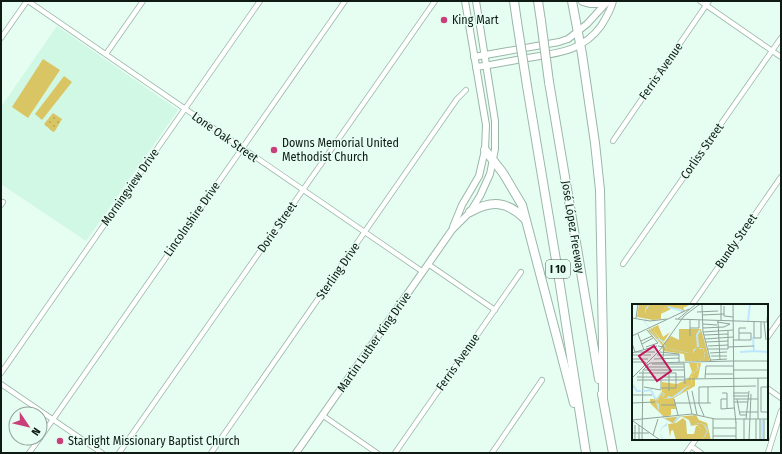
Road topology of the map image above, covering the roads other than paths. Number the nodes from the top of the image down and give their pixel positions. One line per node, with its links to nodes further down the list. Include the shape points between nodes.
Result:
1 (27, 1): 16 (street); 20 (street, Lone Oak Street)
2 (144, 1): 20 (street)
3 (260, 1): 27 (street, Morningview Drive)
4 (345, 1): 29 (street, Lincolnshire Drive)
5 (435, 1): 33 (street, Dorie Street)
6 (465, 1): 22 (main road, Martin Luther King Drive)
7 (476, 1): 21 (main road, Martin Luther King Drive)
8 (514, 1): 65 (highway, José López Freeway / I 10, bridge)
9 (538, 1): 51 (highway, José López Freeway / I 10, bridge, via 581,278)
10 (572, 1): 15 (highway)
11 (583, 1): 13 (highway)
12 (700, 1): 14 (street)
13 (609, 2): 15 (main road); 18 (main road, via 611,9 599,28)
14 (708, 3): 19 (street); 28 (street, Ferris Avenue)
15 (578, 32): 18 (highway); 21 (main road, via 559,42)
16 (2, 35)
17 (781, 38): 19 (street, Corliss Street)
18 (580, 45): 24 (main road, via 561,52); 51 (highway, via 600,190)
19 (772, 51): 23 (street); 39 (street, Corliss Street)
20 (106, 54): 27 (street, Lone Oak Street)
21 (485, 55): 22 (main road); 24 (main road, Martin Luther King Drive)
22 (474, 56): 25 (main road, Martin Luther King Drive)
23 (781, 57)
24 (487, 66): 25 (main road); 31 (main road, Martin Luther King Drive, via 495,121)
25 (476, 67): 30 (main road, Martin Luther King Drive, via 486,125)
26 (466, 90): 37 (street, Sterling Drive, via 457,99)
27 (185, 108): 29 (street, Lone Oak Street); 46 (street, Morningview Drive)
28 (613, 140)
29 (242, 148): 33 (street, Lone Oak Street); 54 (street, Lincolnshire Drive)
30 (485, 150): 31 (highway); 36 (main road, Martin Luther King Drive, via 479,176 462,205)
31 (494, 161): 34 (main road, Martin Luther King Drive, via 486,184); 35 (highway, via 515,191)
32 (781, 177): 42 (street, Bundy Street)
33 (303, 190): 37 (street, Lone Oak Street); 59 (street, Dorie Street)
34 (470, 212): 35 (highway, via 480,207 498,204 512,208); 36 (main road, Martin Luther King Drive)
35 (526, 219): 65 (highway)
36 (452, 230): 38 (main road, Martin Luther King Drive)
37 (364, 232): 40 (street, Lone Oak Street); 60 (street, Sterling Drive)
38 (428, 264): 40 (main road, Martin Luther King Drive); 43 (street)
39 (623, 264)
40 (423, 272): 53 (main road, Martin Luther King Drive)
41 (521, 272): 43 (street, Ferris Avenue)
42 (693, 304)
43 (495, 310): 63 (street, Ferris Avenue)
44 (781, 318): 45 (street)
45 (768, 337)
46 (1, 373)
47 (542, 380): 64 (street)
48 (1, 384): 54 (street)
49 (768, 389): 50 (street)
50 (781, 398)
51 (603, 399): 66 (highway, José López Freeway / I 10)
52 (781, 411): 69 (street)
53 (322, 415): 61 (main road, Martin Luther King Drive); 62 (street)
54 (53, 420): 55 (street, Lincolnshire Drive); 58 (street)
55 (48, 427)
56 (695, 440): 57 (street)
57 (691, 446): 67 (street); 68 (street)
58 (102, 453)
59 (119, 453)
60 (211, 453)
61 (296, 453)
62 (376, 453)
63 (395, 453)
64 (492, 453)
65 (586, 453)
66 (613, 453)
67 (686, 453)
68 (701, 453)
69 (768, 453)

